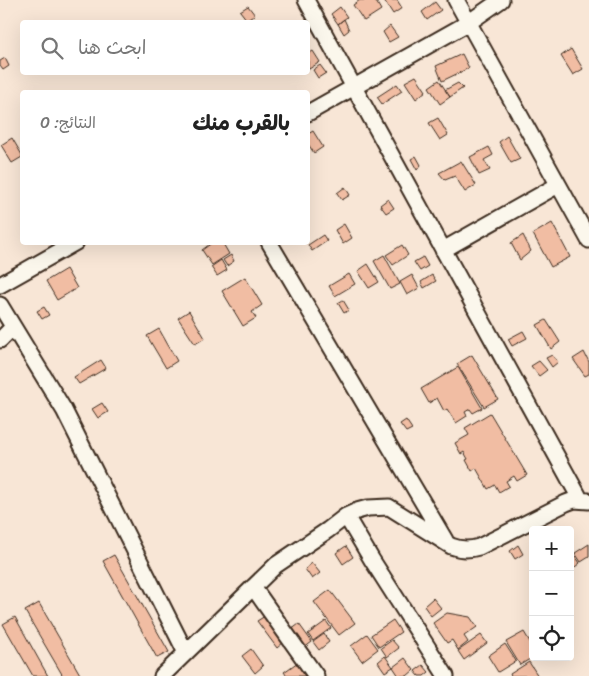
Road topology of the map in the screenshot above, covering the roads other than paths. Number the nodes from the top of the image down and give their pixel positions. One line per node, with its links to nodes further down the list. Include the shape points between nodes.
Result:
1 (306, 0): 5 (street)
2 (456, 0): 4 (street)
3 (501, 0): 4 (street)
4 (468, 23): 5 (street); 7 (street)
5 (354, 87): 6 (street); 11 (street)
6 (310, 112)
7 (558, 185): 8 (street); 11 (street)
8 (589, 240)
9 (71, 245): 12 (street)
10 (271, 245): 18 (street)
11 (443, 250): 16 (street)
12 (0, 285)
13 (0, 305): 14 (street)
14 (13, 327): 15 (street); 20 (street, via 64,410)
15 (0, 340)
16 (580, 497): 18 (street, via 471,550)
17 (346, 516): 18 (street, via 368,508 389,507); 19 (street, via 276,565); 23 (street)
18 (446, 543)
19 (253, 588): 20 (street); 22 (street)
20 (186, 653): 21 (street)
21 (162, 676)
22 (316, 676)
23 (446, 676)

